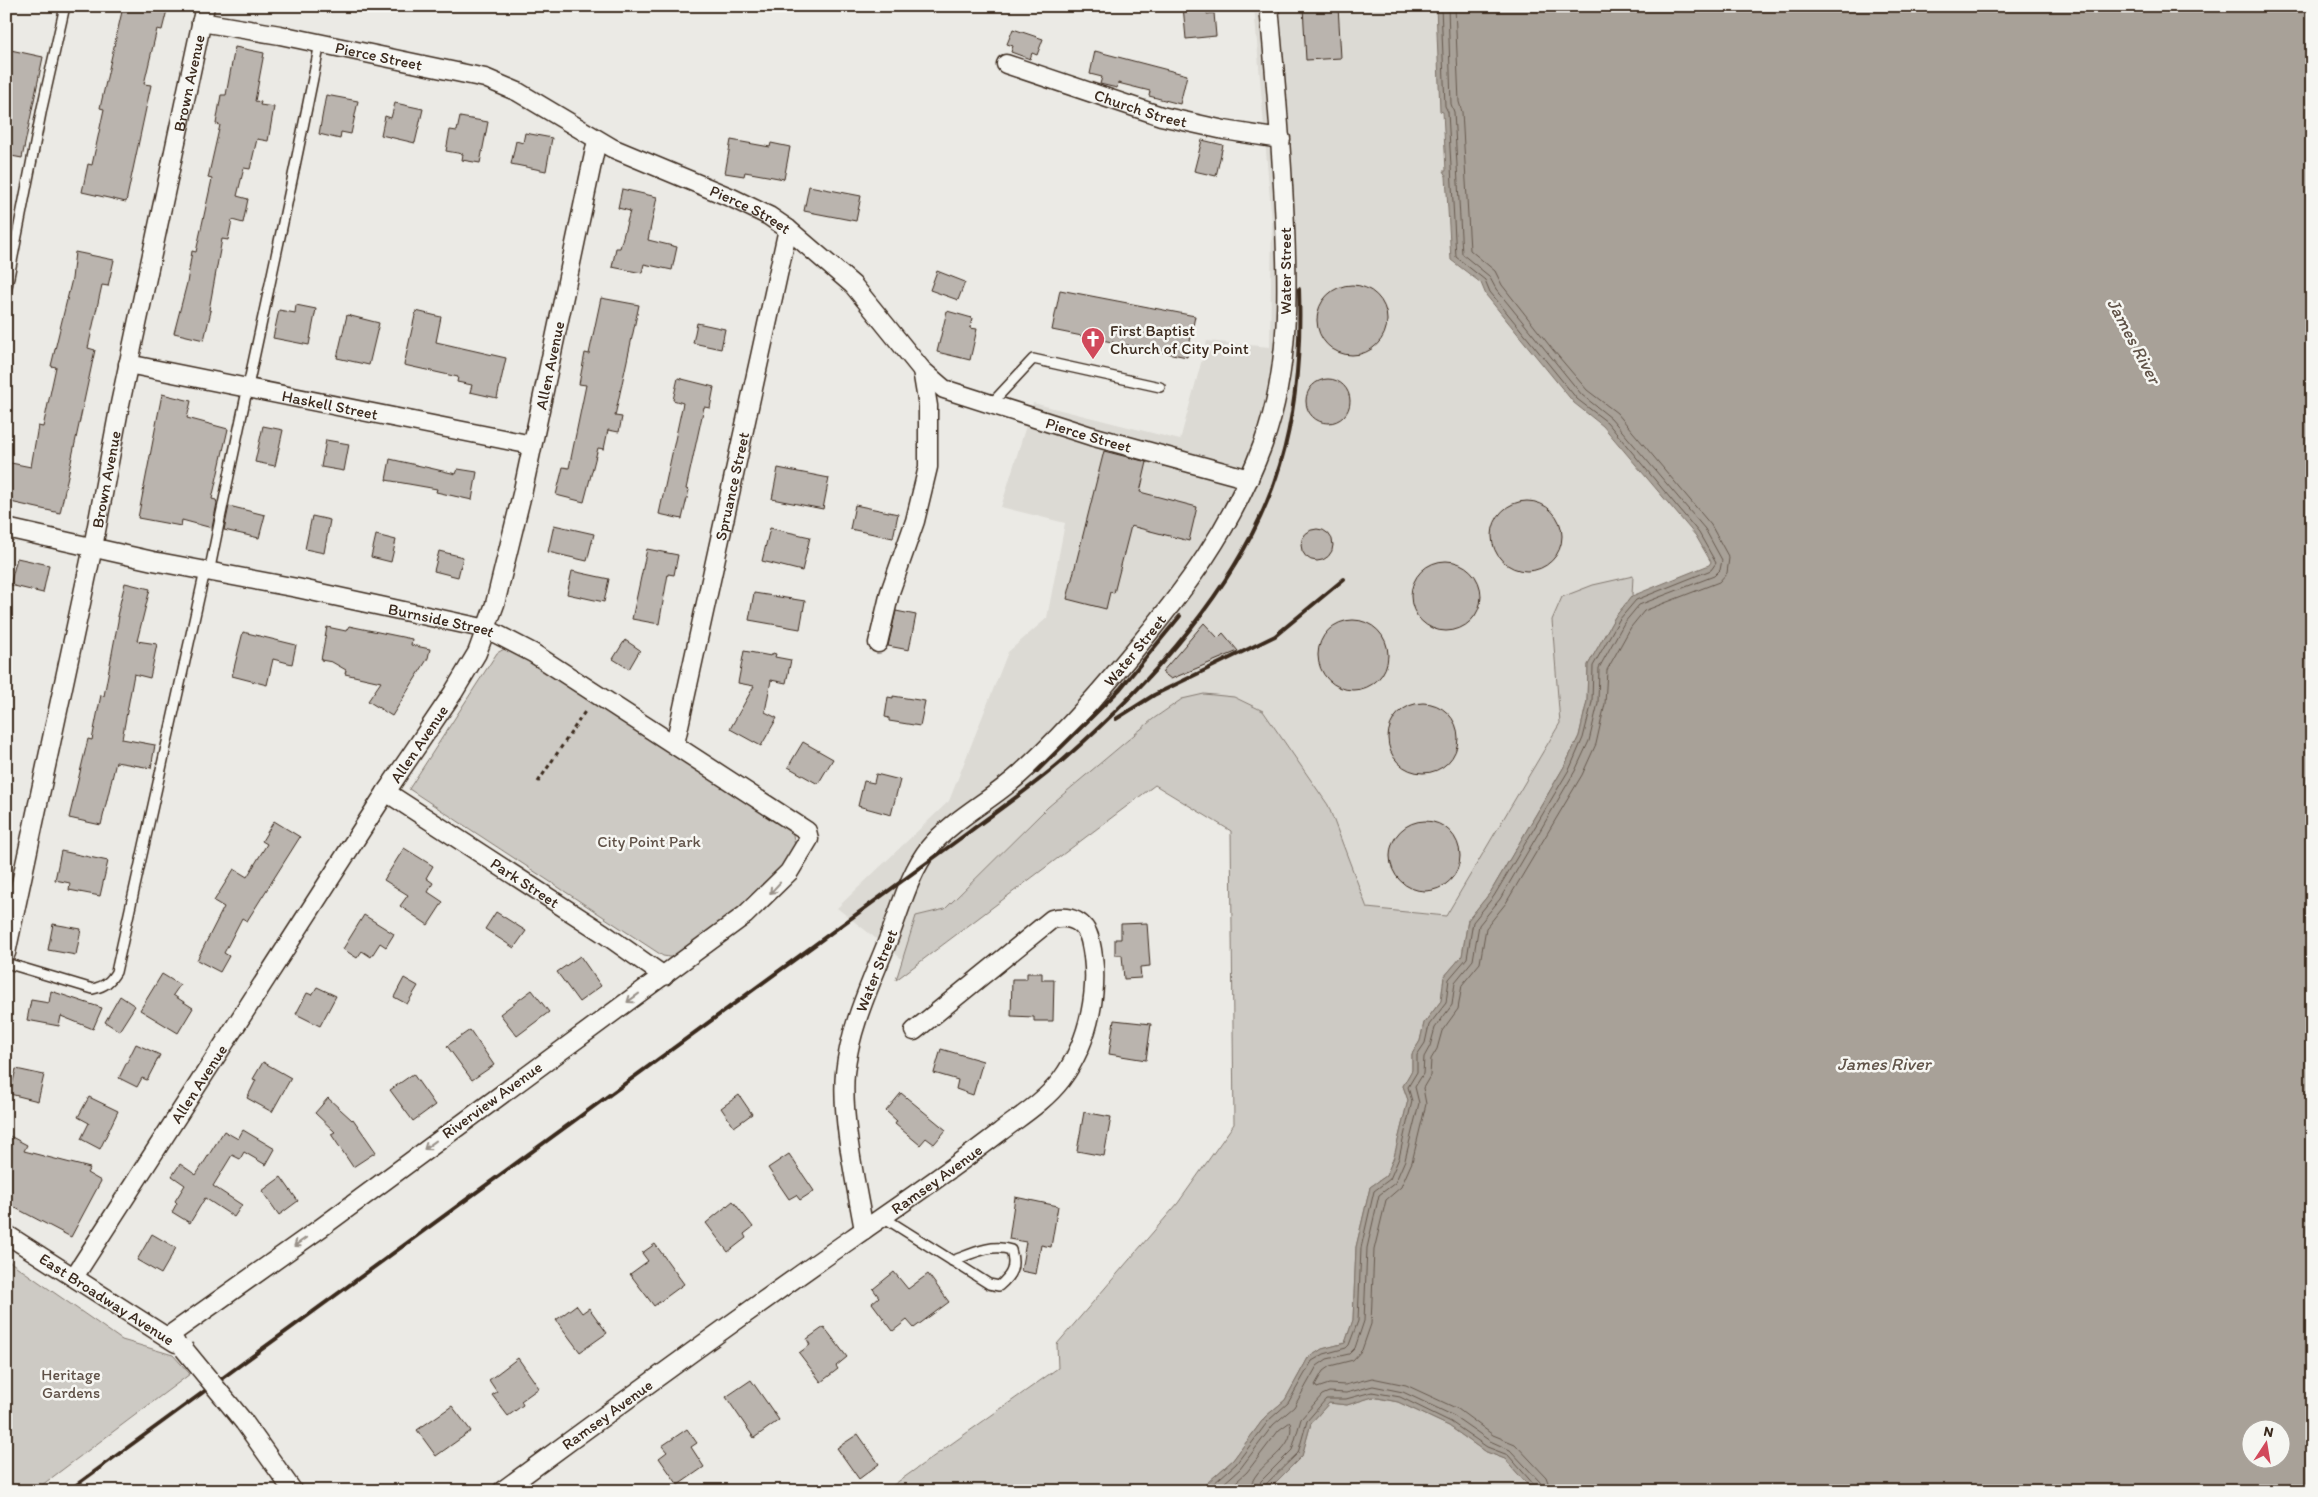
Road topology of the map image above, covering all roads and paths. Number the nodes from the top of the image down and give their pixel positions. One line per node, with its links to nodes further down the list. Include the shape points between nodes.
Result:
1 (64, 6): 9 (lane)
2 (1270, 6): 6 (street, Water Street)
3 (203, 14): 4 (street, Pierce Street); 10 (street, Brown Avenue)
4 (320, 43): 7 (street, Pierce Street, via 491,81 518,92); 12 (lane, via 285,220)
5 (1006, 64): 6 (street, Church Street, via 1161,116)
6 (1280, 139): 16 (street, Water Street, via 1287,270 1285,344 1276,398)
7 (597, 140): 8 (street, Pierce Street, via 732,198); 15 (street, Allen Avenue)
8 (788, 229): 11 (street, Pierce Street, via 853,285); 23 (street, Spruance Street)
9 (6, 292)
10 (128, 364): 12 (street, Haskell Street); 18 (street, Brown Avenue)
11 (922, 370): 14 (street, Pierce Street, via 944,389); 21 (street, via 928,406 928,468)
12 (247, 387): 15 (street, Haskell Street); 19 (lane)
13 (1160, 387): 14 (lane, via 1033,359)
14 (990, 405): 16 (street, Pierce Street)
15 (532, 445): 20 (street, Allen Avenue, via 496,604)
16 (1249, 479): 32 (street, Water Street, via 1225,526 1184,590 1098,694 1020,774 929,848 914,872 857,1022 845,1075 855,1178)
17 (6, 528): 18 (street, Burnside Street)
18 (93, 547): 19 (street, Burnside Street); 27 (street, Brown Avenue)
19 (207, 571): 20 (street, Burnside Street); 28 (lane, via 116,972 110,981 93,989)
20 (487, 629): 22 (street, Burnside Street, via 533,653); 25 (street, Allen Avenue, via 453,693)
21 (878, 643)
22 (597, 694): 23 (street, Burnside Street); 24 (path)
23 (675, 744): 26 (street, Burnside Street, via 807,831 809,839)
24 (538, 782)
25 (386, 792): 29 (street, Park Street); 35 (street, Allen Avenue)
26 (804, 850): 29 (street, Riverview Avenue, one-way to 29, via 766,897)
27 (6, 953)
28 (6, 963)
29 (664, 976): 36 (street, Riverview Avenue, one-way to 36, via 322,1227)
30 (914, 1031): 31 (street, Ramsey Avenue, via 1052,918 1071,918 1087,931 1094,965 1092,1000 1085,1035 1075,1059 1043,1100)
31 (883, 1217): 32 (street, Ramsey Avenue); 34 (lane)
32 (864, 1230): 38 (street, Ramsey Avenue)
33 (6, 1234): 35 (street, East Broadway Avenue)
34 (952, 1260): 34 (lane, via 989,1284 999,1286 1009,1278 1015,1264 1012,1250 1003,1247 985,1249)
35 (74, 1277): 36 (street, East Broadway Avenue)
36 (167, 1336): 37 (street, East Broadway Avenue, bridge, via 184,1349 244,1422)
37 (293, 1491)
38 (502, 1491)

